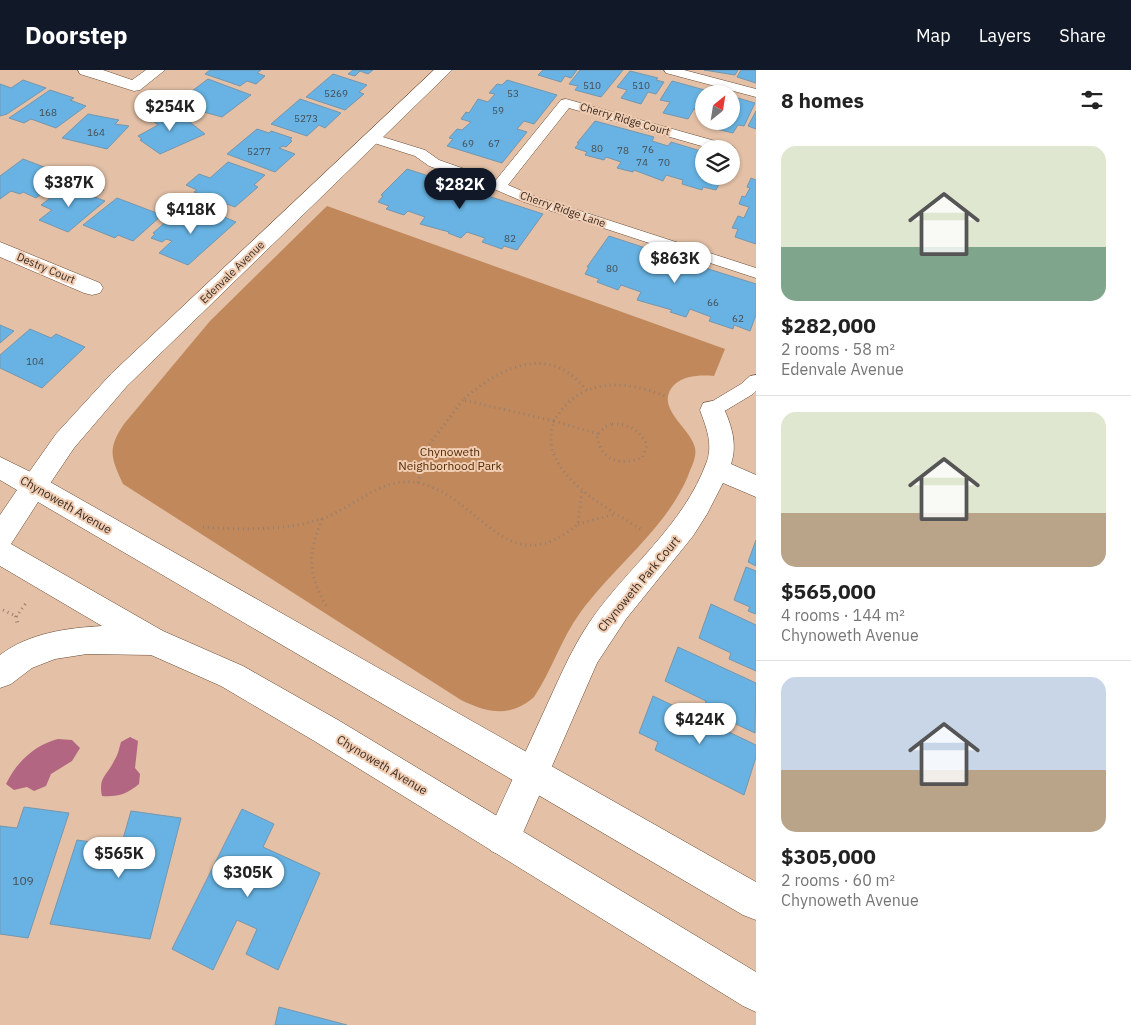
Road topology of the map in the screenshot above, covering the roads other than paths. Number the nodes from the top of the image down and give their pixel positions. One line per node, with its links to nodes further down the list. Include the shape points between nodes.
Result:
1 (86, 70): 2 (street, via 134,86)
2 (157, 70)
3 (444, 70): 6 (street, Edenvale Avenue)
4 (670, 70): 5 (lane)
5 (756, 93)
6 (373, 138): 8 (lane, Cherry Ridge Lane); 16 (street, Edenvale Avenue, via 119,380 66,441)
7 (697, 140): 8 (lane, Cherry Ridge Court, via 566,103)
8 (500, 186): 10 (lane, Cherry Ridge Lane, via 529,199)
9 (0, 248): 11 (street, Destry Court)
10 (756, 273)
11 (92, 288)
12 (756, 381): 13 (lane)
13 (712, 410): 15 (street, Chynoweth Park Court, via 723,448)
14 (0, 467): 16 (street, Chynoweth Avenue)
15 (716, 469): 17 (street); 22 (street, Chynoweth Park Court, via 690,522 599,631)
16 (34, 486): 18 (street, Edenvale Avenue); 22 (street, Chynoweth Avenue)
17 (756, 486)
18 (0, 538)
19 (0, 552): 20 (street, Chynoweth Avenue)
20 (152, 641): 21 (street, via 88,639 45,648 24,656); 23 (street, Chynoweth Avenue, via 232,676)
21 (0, 674)
22 (532, 774): 23 (street, Chynoweth Park Court); 24 (street, Chynoweth Avenue)
23 (503, 839): 25 (street, Chynoweth Avenue)
24 (756, 902)
25 (756, 993)

